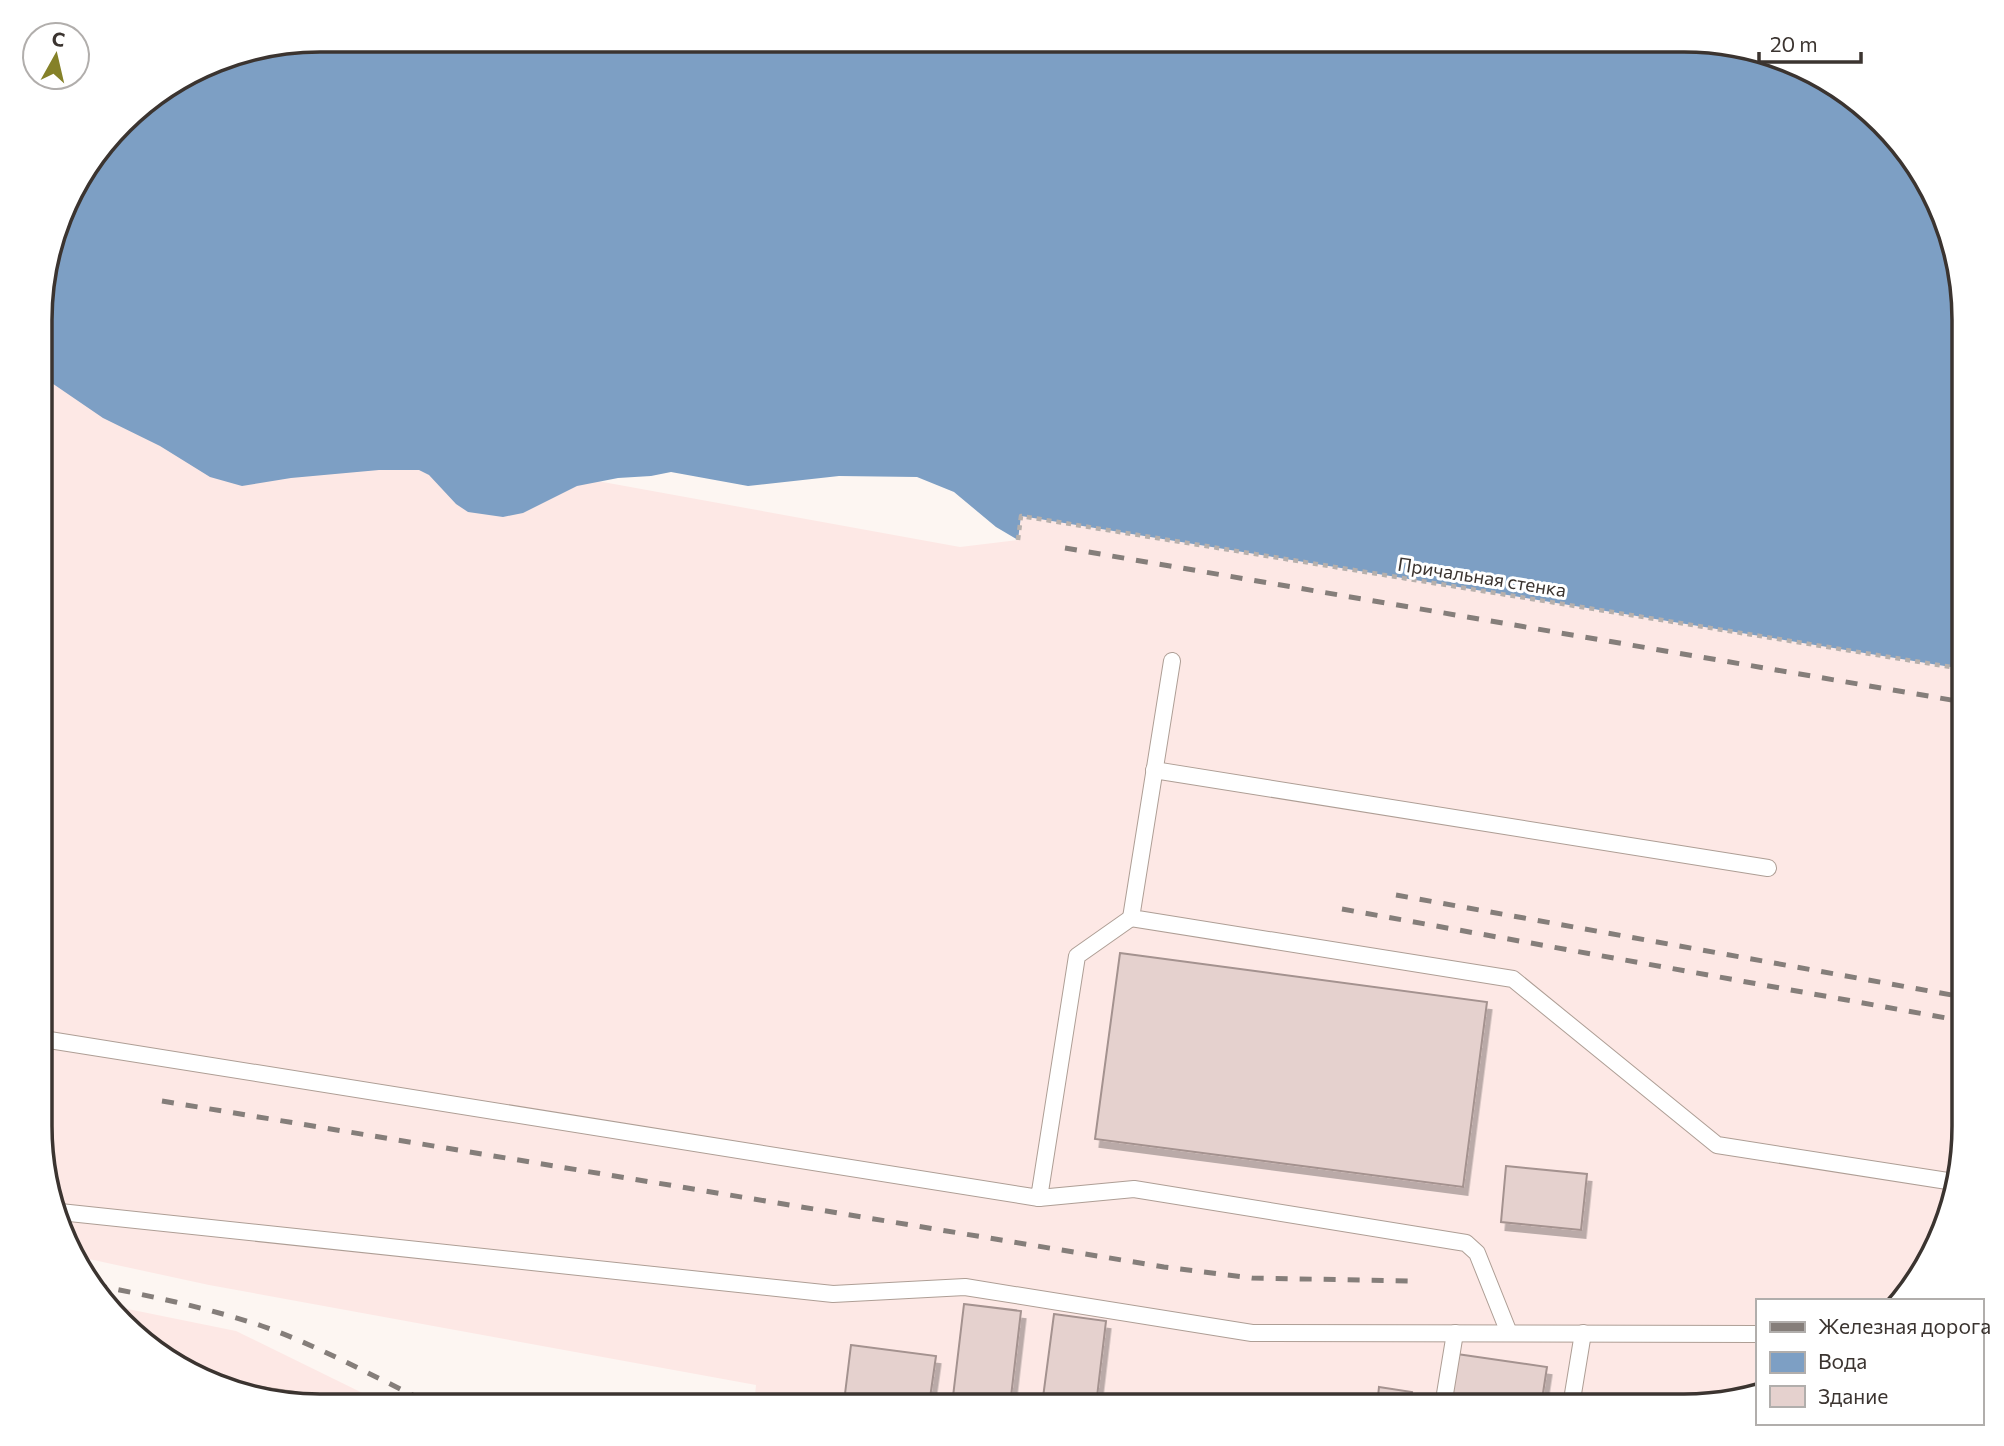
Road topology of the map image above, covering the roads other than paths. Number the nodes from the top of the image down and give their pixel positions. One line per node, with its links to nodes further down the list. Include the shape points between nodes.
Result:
1 (1171, 661): 2 (lane)
2 (1154, 770): 3 (lane); 4 (lane)
3 (1768, 868)
4 (1131, 918): 6 (lane, via 1513,979 1717,1144); 7 (lane, via 1077,956)
5 (52, 1040): 7 (lane)
6 (1945, 1181)
7 (1039, 1198): 10 (lane, via 1135,1189 1466,1242 1477,1253)
8 (67, 1213): 9 (lane, via 833,1294 965,1287 1252,1333)
9 (1455, 1333): 10 (lane); 13 (lane)
10 (1508, 1333): 11 (lane)
11 (1583, 1333): 12 (lane); 14 (lane)
12 (1756, 1334)
13 (1445, 1394)
14 (1573, 1394)

